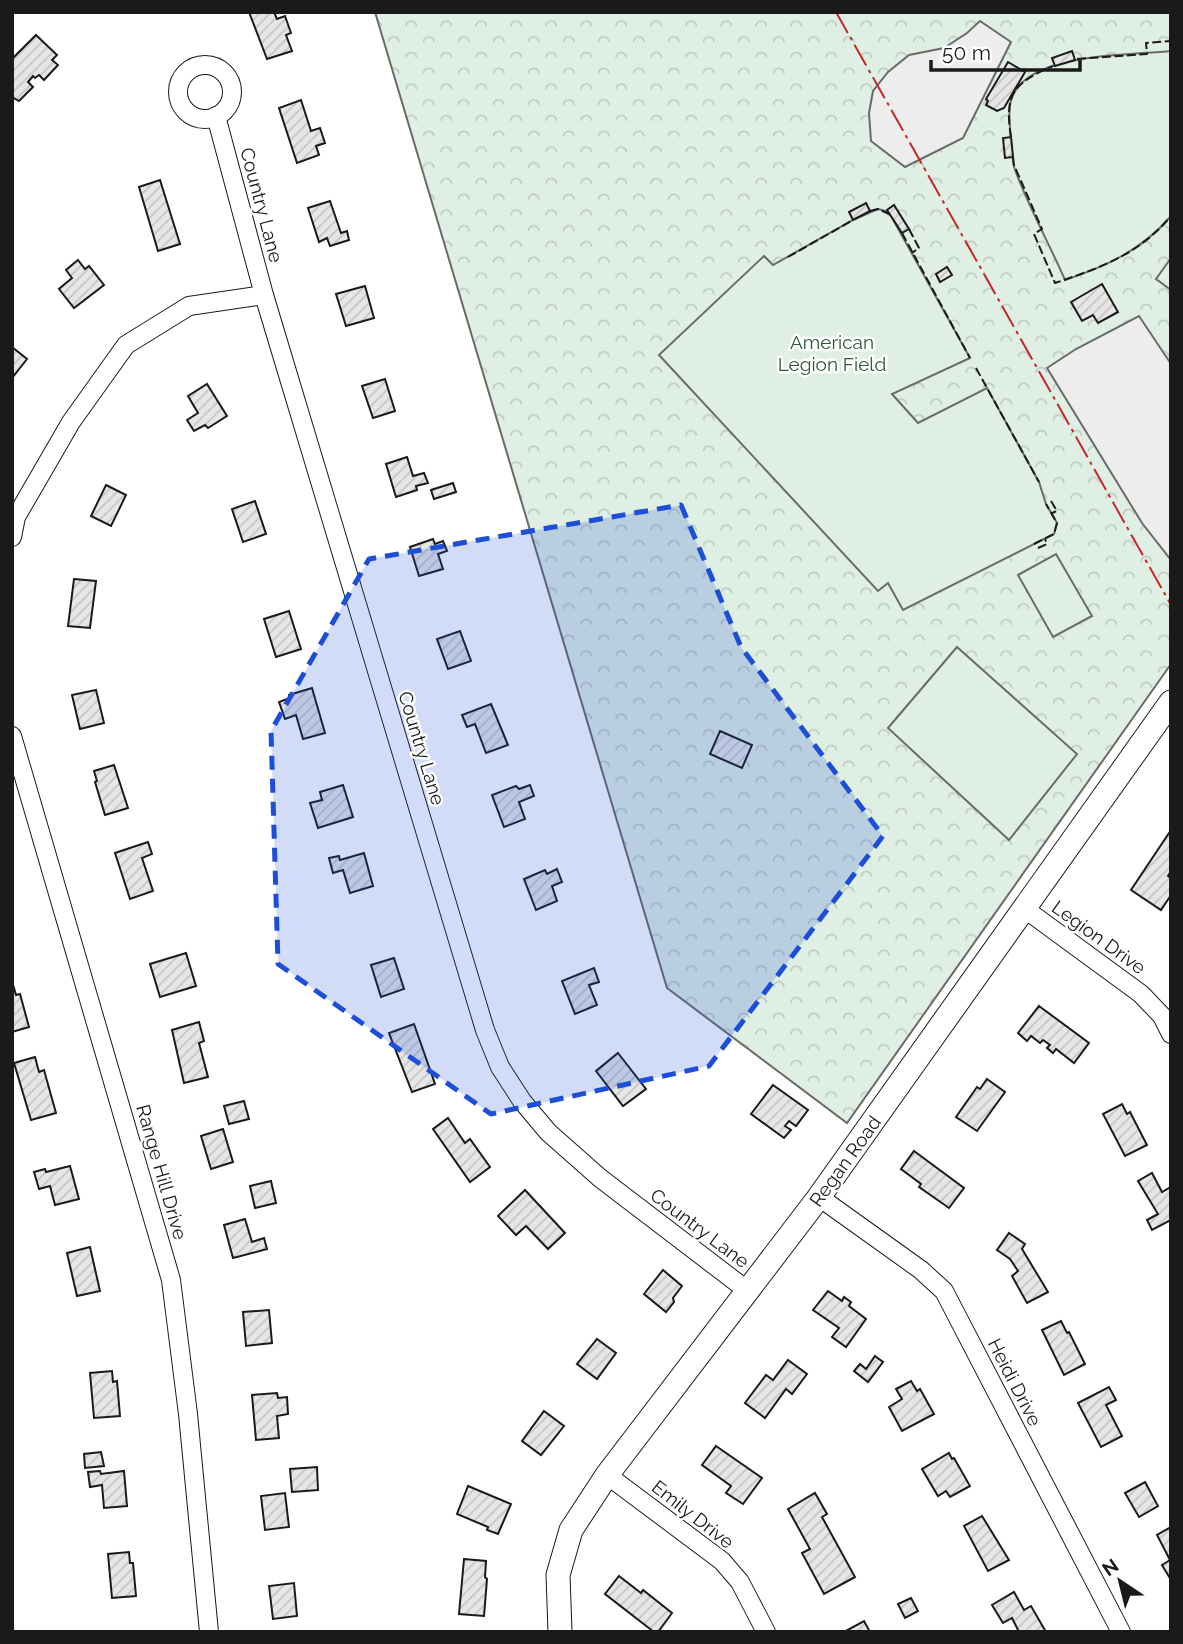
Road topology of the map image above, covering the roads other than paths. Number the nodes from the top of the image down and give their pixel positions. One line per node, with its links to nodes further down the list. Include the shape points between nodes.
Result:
1 (216, 116): 2 (street, Country Lane)
2 (264, 295): 3 (street, via 189,306 126,345 71,422 16,517); 9 (street, Country Lane, via 478,1008 500,1067 548,1132 600,1178)
3 (12, 537)
4 (1171, 702): 6 (street, Regan Road)
5 (12, 736): 11 (street, Range Hill Drive, via 172,1280)
6 (1025, 909): 7 (street, Legion Drive, via 1141,994 1162,1016); 8 (street, Regan Road)
7 (1171, 1034)
8 (820, 1197): 9 (street, Regan Road); 14 (street, Heidi Drive, via 944,1291)
9 (748, 1291): 10 (street, Regan Road)
10 (607, 1475): 12 (street, Regan Road, via 571,1530 558,1575); 13 (street, Emily Drive, via 722,1561 740,1582)
11 (209, 1632)
12 (559, 1632)
13 (766, 1632)
14 (1121, 1632)

